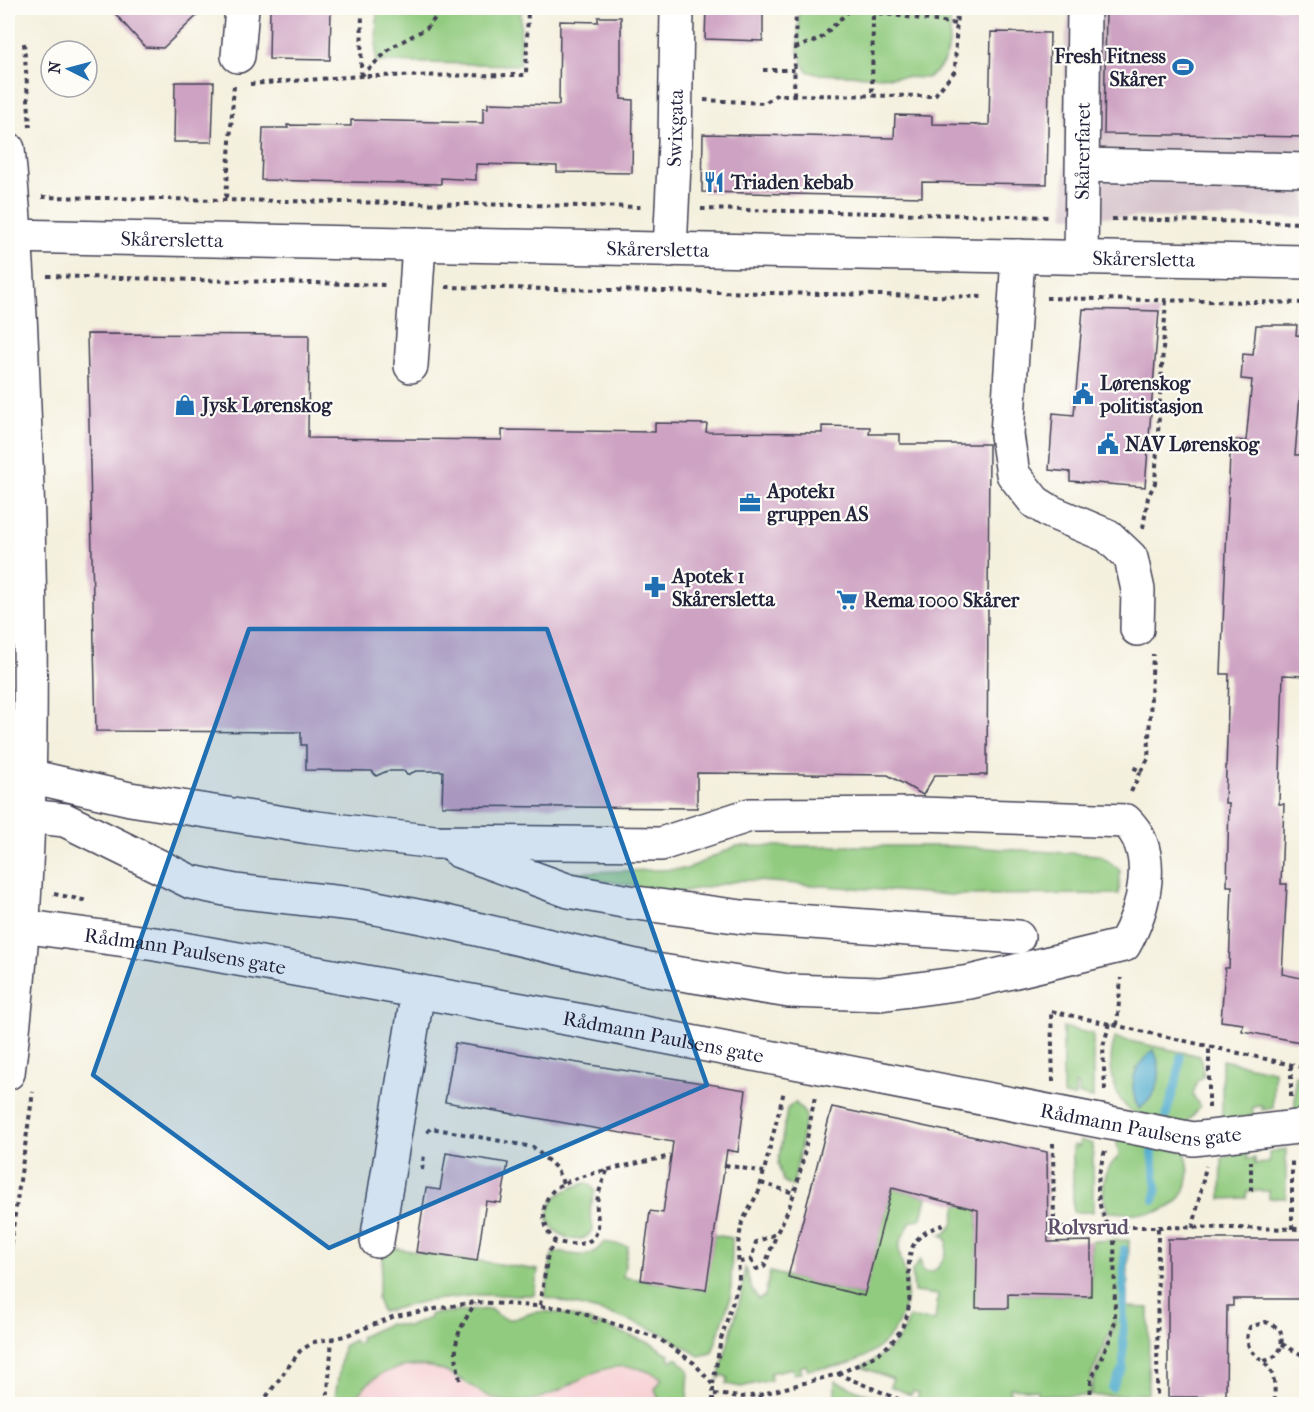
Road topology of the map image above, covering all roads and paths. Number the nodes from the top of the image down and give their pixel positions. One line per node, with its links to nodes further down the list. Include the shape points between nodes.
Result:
1 (242, 8): 14 (street)
2 (362, 8): 17 (path)
3 (443, 8): 17 (path, via 427,28 392,47)
4 (528, 8): 17 (path, via 526,75)
5 (677, 8): 26 (street, Swixgata)
6 (796, 8): 13 (path)
7 (852, 8): 13 (path, via 820,39)
8 (870, 8): 11 (path, via 878,13); 19 (path)
9 (957, 8): 11 (path)
10 (1084, 8): 22 (street, Skårerfaret)
11 (957, 24): 19 (path, via 955,71 934,96)
12 (24, 43): 21 (path)
13 (795, 48): 16 (path)
14 (238, 56)
15 (763, 70): 16 (path)
16 (795, 70): 18 (path)
17 (361, 76): 25 (path, via 234,84)
18 (794, 95): 19 (path); 20 (path, via 776,95 765,103)
19 (872, 96)
20 (705, 100)
21 (19, 140): 24 (street)
22 (1083, 165): 23 (street); 34 (street, Skårerfaret)
23 (1306, 170)
24 (12, 196): 25 (path); 30 (street)
25 (225, 198): 26 (path)
26 (672, 208): 27 (path); 32 (street, Swixgata)
27 (1052, 217)
28 (1100, 219): 29 (path)
29 (1306, 223)
30 (11, 236): 31 (street, Skårersletta); 36 (street)
31 (419, 244): 32 (street, Skårersletta); 37 (street)
32 (669, 250): 33 (street, Skårersletta)
33 (1018, 256): 34 (street, Skårersletta); 38 (street)
34 (1081, 257): 35 (street, Skårersletta)
35 (1306, 262)
36 (18, 276): 37 (path); 42 (street)
37 (415, 286): 38 (path); 41 (street)
38 (1016, 297): 39 (path); 44 (street, via 1007,435 1013,474 1035,502 1108,536 1131,558 1138,590)
39 (1166, 299): 40 (path); 43 (path, via 1155,483 1148,497)
40 (1306, 303)
41 (411, 366)
42 (16, 446): 45 (street, via 30,596)
43 (1143, 532)
44 (1137, 628)
45 (29, 776): 46 (street); 47 (street, via 130,799)
46 (28, 816): 47 (street, via 65,820 191,882 235,891 362,905 649,969 789,991 880,994 970,982 1124,945 1136,924 1144,888 1143,852 1137,831 1126,821 921,814 750,815 662,844); 48 (street)
47 (435, 843): 49 (street, via 569,891 629,902 742,917)
48 (21, 926): 50 (street, Rådmann Paulsens gate, via 155,944); 52 (street)
49 (1018, 936)
50 (418, 991): 51 (street, Rådmann Paulsens gate); 70 (street)
51 (790, 1060): 54 (street, Rådmann Paulsens gate, via 1194,1139); 59 (path)
52 (8, 1073)
53 (811, 1116): 64 (path)
54 (1306, 1126)
55 (671, 1156): 58 (path)
56 (1251, 1158): 63 (path)
57 (725, 1165): 59 (path)
58 (607, 1171): 62 (path); 71 (path, via 597,1201 599,1226 595,1236 578,1245)
59 (764, 1172): 61 (path)
60 (421, 1173): 62 (path, via 427,1131 431,1128 534,1147 556,1168)
61 (761, 1183): 64 (path); 73 (path, via 742,1222)
62 (563, 1184): 71 (path, via 554,1189 543,1209 547,1229)
63 (1251, 1191)
64 (794, 1193): 69 (path, via 787,1217)
65 (942, 1225): 80 (path, via 927,1229 913,1242 908,1256 908,1312 898,1334 880,1353)
66 (1114, 1227): 85 (path, via 1115,1321 1090,1380)
67 (1158, 1227): 68 (path)
68 (1306, 1229)
69 (776, 1234): 72 (path, via 756,1242); 72 (path, via 764,1267 756,1269)
70 (377, 1241)
71 (555, 1241): 75 (path, via 548,1254)
72 (751, 1260): 73 (path)
73 (740, 1262): 82 (path, via 739,1282 721,1339)
74 (475, 1302): 75 (path); 76 (path, via 395,1316); 81 (path, via 456,1335)
75 (540, 1305): 82 (path, via 565,1308 658,1338 694,1363)
76 (332, 1339): 87 (path, via 314,1342 300,1350); 88 (path)
77 (1282, 1344): 78 (path); 79 (path, via 1272,1359); 79 (path, via 1280,1329 1273,1323 1257,1323 1250,1328 1250,1352)
78 (1306, 1357)
79 (1264, 1361): 86 (path, via 1272,1375)
80 (838, 1374): 84 (path); 91 (path)
81 (460, 1380)
82 (713, 1385): 83 (path)
83 (714, 1394): 84 (path); 89 (path)
84 (759, 1395): 90 (path)
85 (1090, 1402): 86 (path); 92 (path)
86 (1275, 1403): 93 (path)
87 (261, 1404)
88 (327, 1404)
89 (713, 1404)
90 (762, 1404)
91 (910, 1404)
92 (1008, 1404)
93 (1306, 1404)

